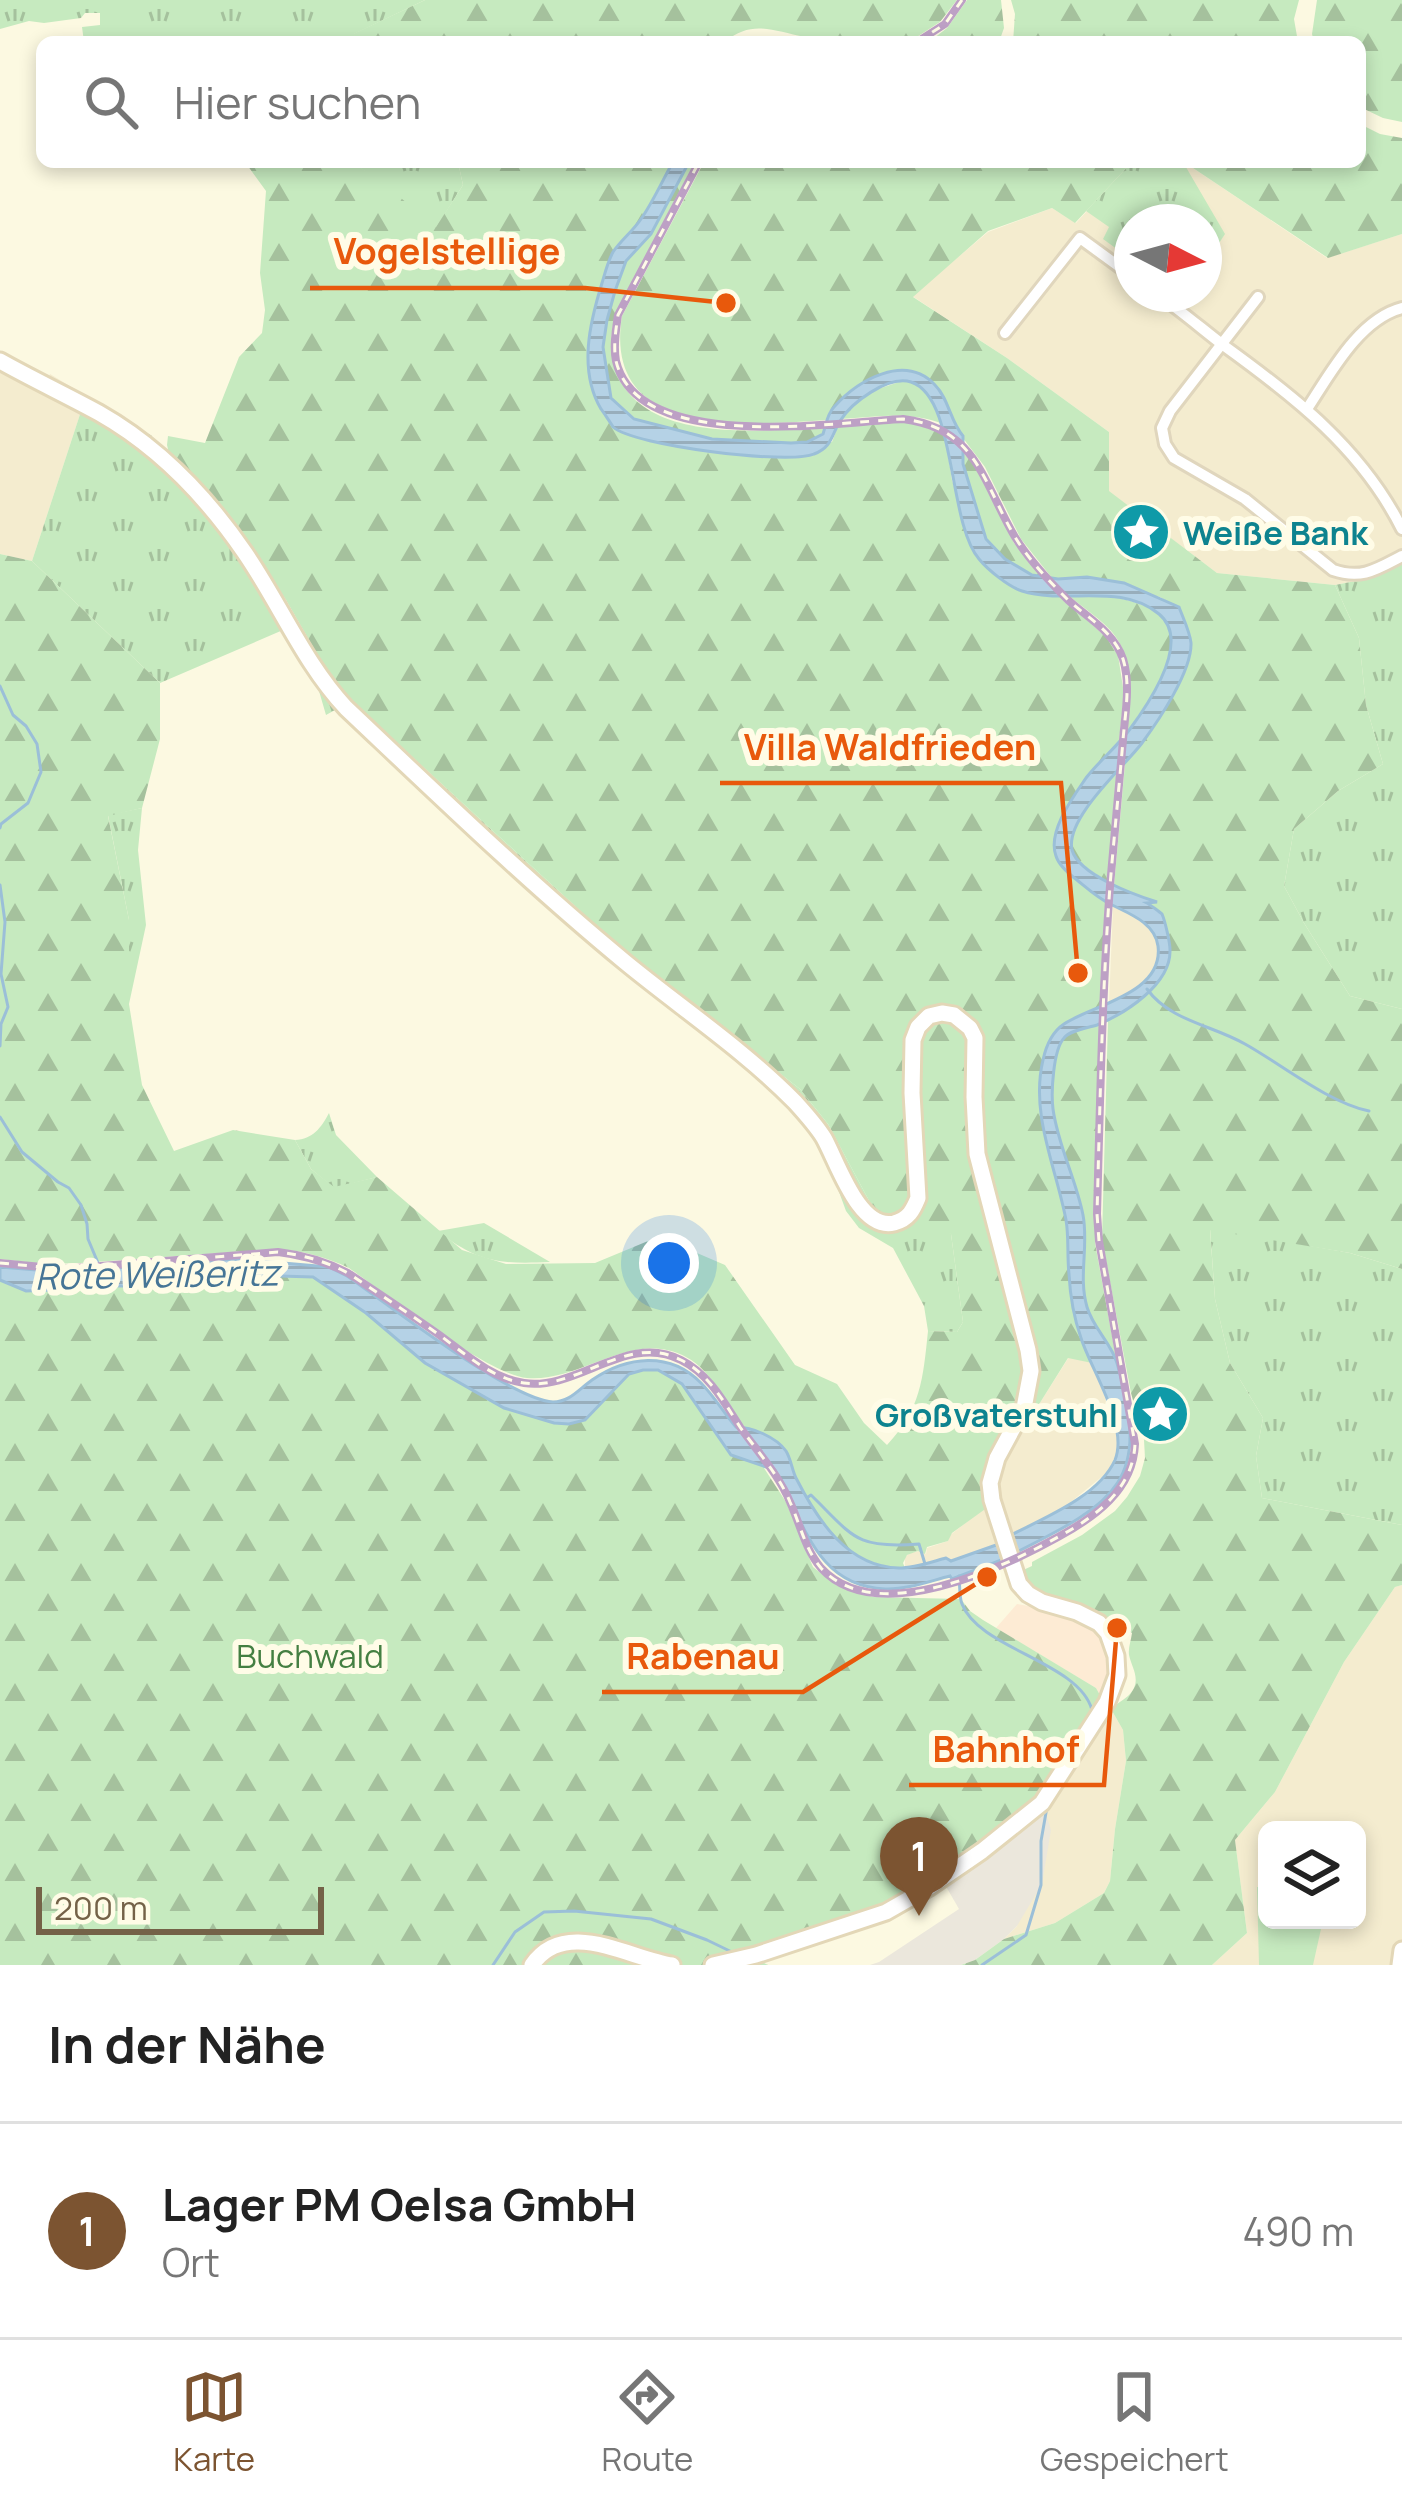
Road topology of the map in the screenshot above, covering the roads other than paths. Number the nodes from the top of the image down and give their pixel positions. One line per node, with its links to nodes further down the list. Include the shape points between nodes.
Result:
1 (1114, 263): 5 (street, via 1080,238)
2 (1258, 296): 6 (street)
3 (1402, 308): 8 (street, via 1364,329)
4 (1181, 312): 6 (street)
5 (1005, 333)
6 (1221, 343): 8 (street); 10 (street, via 1162,428 1174,458 1274,519 1334,570 1376,572)
7 (0, 361): 14 (street, via 102,415 197,490 346,708 559,904 797,1104 872,1221 902,1220 918,1198 917,1028 942,1013 970,1028 977,1154 1031,1371 1024,1408 992,1474 992,1499 1024,1591 1099,1624 1117,1675 1042,1802 982,1851 886,1912)
8 (1306, 409): 9 (street, via 1355,455)
9 (1402, 529)
10 (1402, 556)
11 (1402, 1950): 15 (street)
12 (532, 1965): 13 (street, via 576,1941)
13 (672, 1965)
14 (712, 1965)
15 (1400, 1965)

